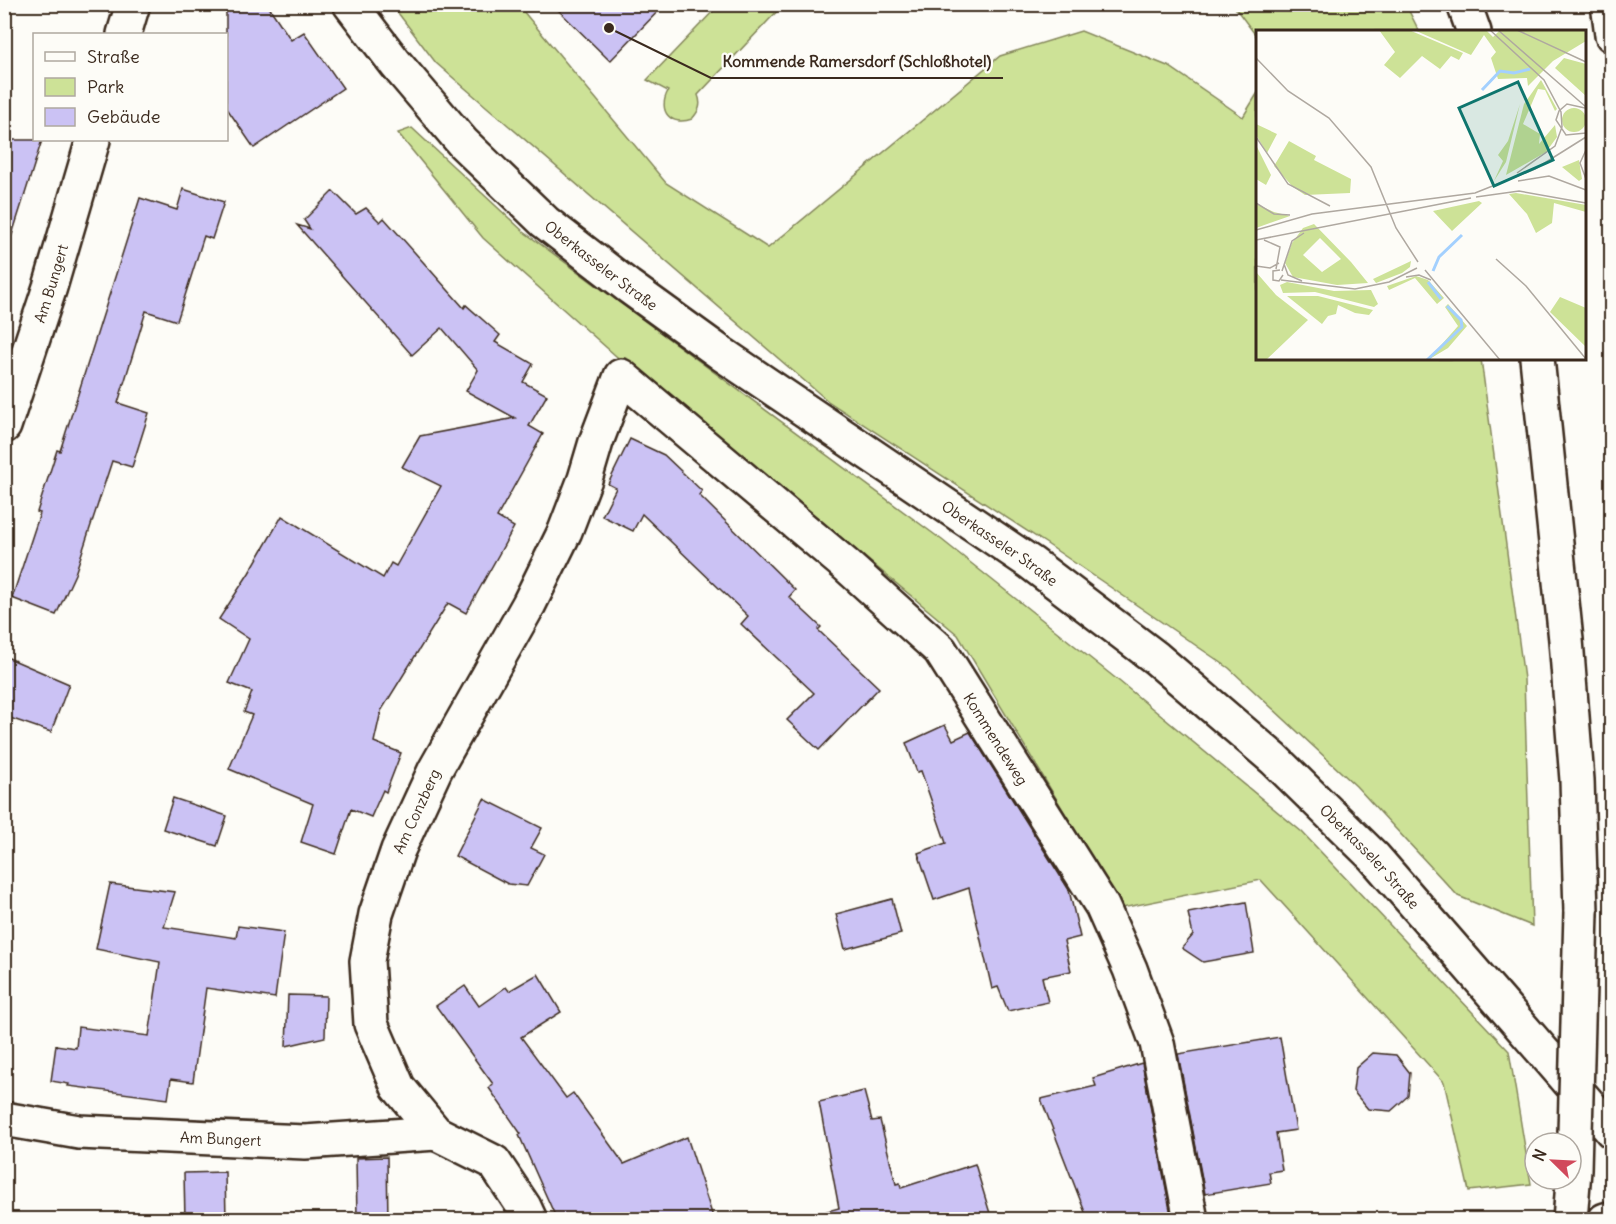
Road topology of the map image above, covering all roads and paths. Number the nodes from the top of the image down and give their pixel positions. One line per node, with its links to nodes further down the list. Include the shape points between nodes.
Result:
1 (133, 4): 6 (main road)
2 (350, 4): 13 (main road, Oberkasseler Straße, via 463,143 545,222 722,354 1031,563 1156,658 1274,759 1374,857)
3 (1464, 4): 5 (main road)
4 (1608, 4): 7 (main road)
5 (1473, 30)
6 (124, 33)
7 (1611, 35)
8 (93, 141): 11 (main road, Am Bungert)
9 (1537, 360): 18 (main road, bridge, via 1566,640 1581,912)
10 (621, 376): 14 (main road, Am Conzberg, via 564,531 529,604 435,770 398,850 376,914 367,961 371,1024 398,1087); 17 (main road, Kommendeweg, via 846,565 940,650 1102,906 1126,958 1157,1044)
11 (4, 426)
12 (4, 1119): 14 (main road, Am Bungert, via 79,1132 305,1142)
13 (1611, 1131)
14 (436, 1133): 16 (main road, Am Conzberg, via 494,1162)
15 (1611, 1218): 19 (main road)
16 (530, 1220)
17 (1191, 1220)
18 (1570, 1220)
19 (1605, 1220)

